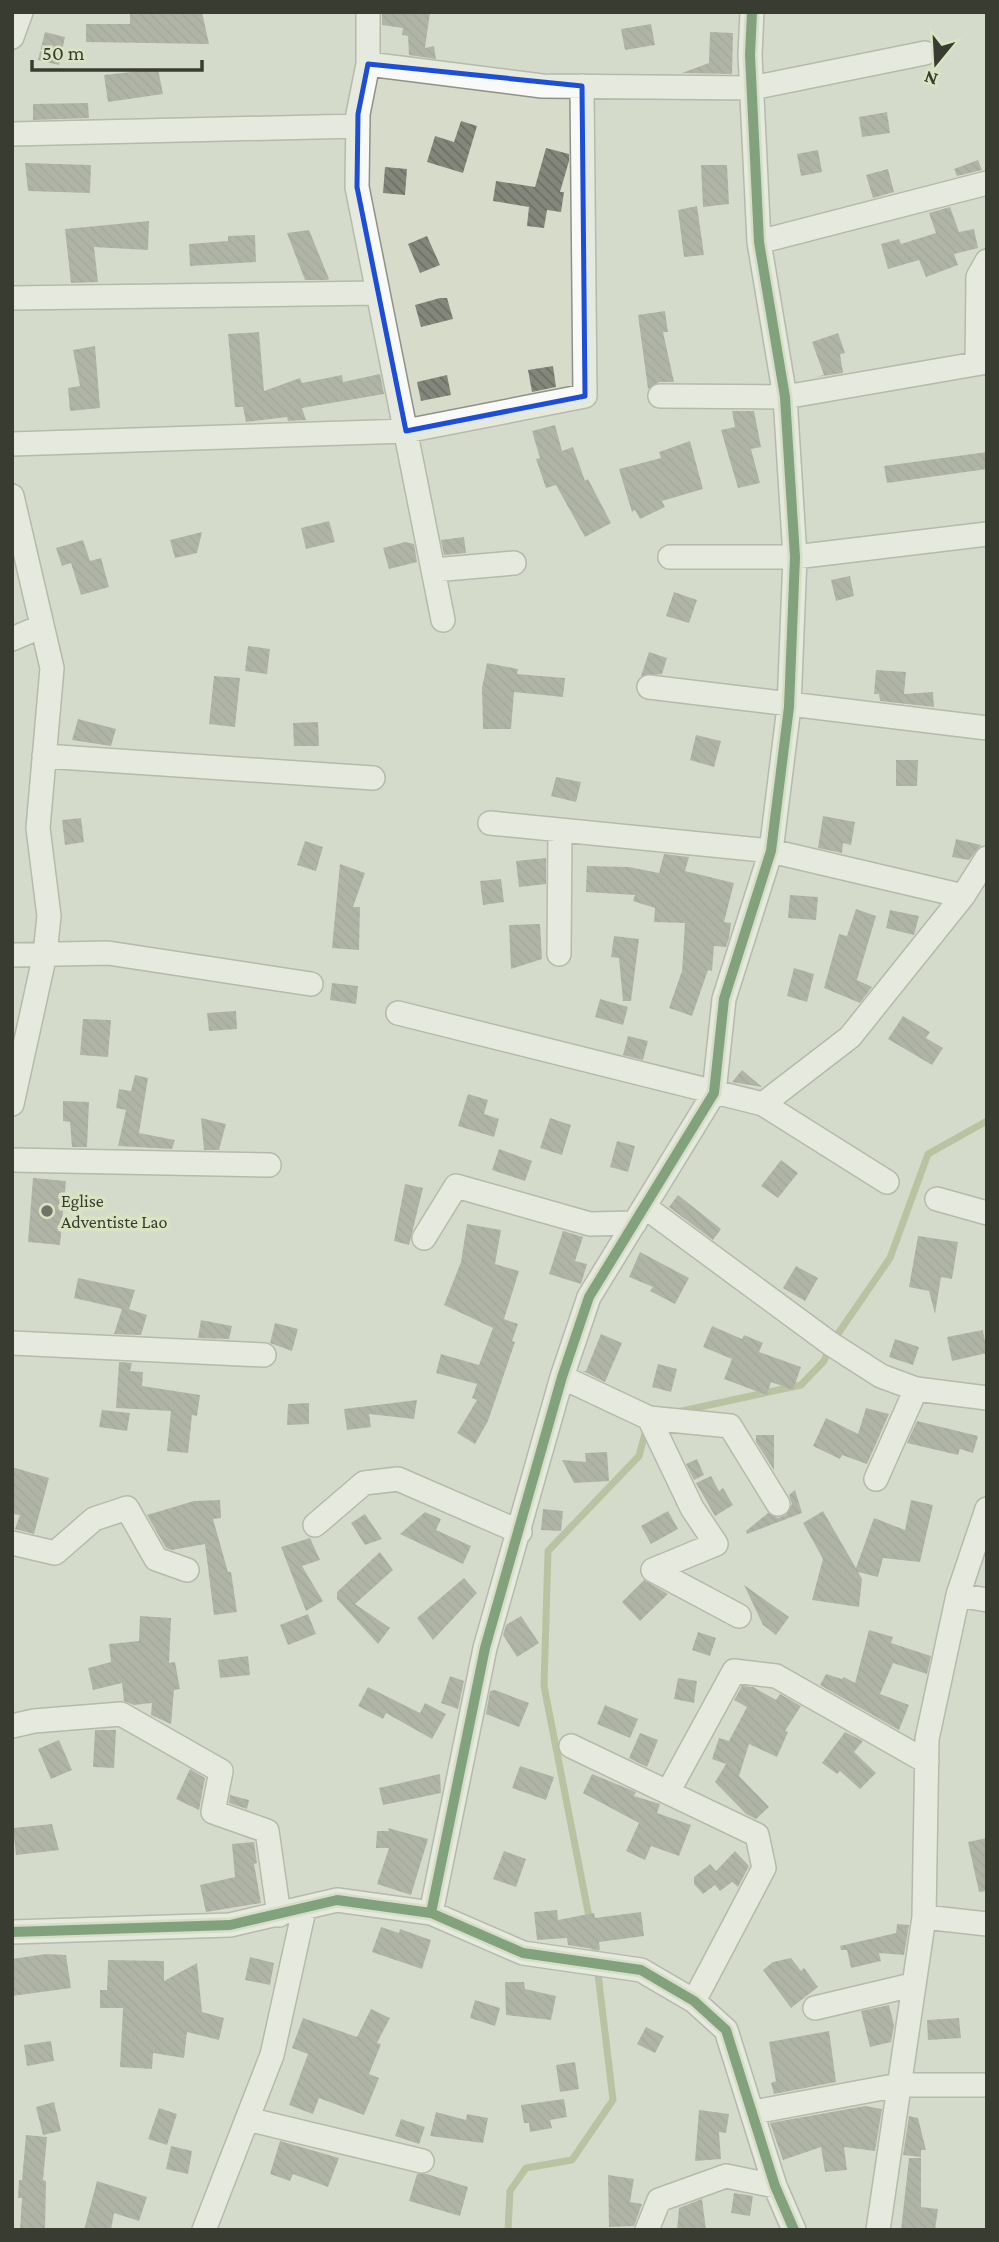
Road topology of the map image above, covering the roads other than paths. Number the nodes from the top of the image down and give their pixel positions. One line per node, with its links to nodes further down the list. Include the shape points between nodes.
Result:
1 (21, 12): 4 (street)
2 (368, 12): 6 (street)
3 (752, 12): 8 (street)
4 (12, 37)
5 (925, 53): 8 (street)
6 (368, 64): 7 (street, via 542,86); 9 (street)
7 (582, 86): 8 (street); 19 (street, via 585,396)
8 (752, 88): 12 (street)
9 (358, 126): 10 (street); 14 (street, via 356,187)
10 (12, 134)
11 (987, 183): 12 (street)
12 (759, 242): 18 (street)
13 (987, 261): 16 (street, via 978,278)
14 (378, 293): 15 (street); 19 (street)
15 (12, 298)
16 (982, 363): 18 (street)
17 (660, 396): 18 (street)
18 (785, 397): 24 (street)
19 (406, 431): 20 (street); 26 (street)
20 (12, 444)
21 (12, 496): 28 (street)
22 (987, 534): 24 (street)
23 (670, 557): 24 (street)
24 (795, 558): 31 (street)
25 (514, 563): 26 (street)
26 (433, 570): 27 (street)
27 (443, 620)
28 (40, 627): 29 (street); 33 (street, via 52,668)
29 (12, 639)
30 (649, 687): 31 (street)
31 (789, 707): 32 (street); 37 (street)
32 (987, 728)
33 (44, 756): 34 (street); 40 (street, via 38,828 48,916)
34 (373, 778)
35 (490, 823): 36 (street)
36 (560, 830): 37 (street); 41 (street)
37 (771, 851): 39 (street); 45 (street, via 724,999)
38 (987, 858): 39 (street)
39 (962, 896): 47 (street, via 850,1037)
40 (45, 954): 42 (street); 43 (street, via 108,953); 46 (street)
41 (559, 954)
42 (12, 955)
43 (310, 984)
44 (398, 1013): 45 (street)
45 (714, 1093): 47 (street); 53 (street)
46 (12, 1104)
47 (763, 1104): 50 (street)
48 (12, 1160): 49 (street)
49 (269, 1165)
50 (887, 1182)
51 (937, 1199): 52 (street)
52 (987, 1213)
53 (640, 1215): 54 (street, via 590,1224 456,1186); 57 (street, via 589,1297); 58 (street, via 881,1376)
54 (424, 1238)
55 (12, 1343): 56 (street)
56 (264, 1355)
57 (562, 1377): 60 (street); 65 (street)
58 (916, 1389): 59 (street); 61 (street)
59 (987, 1398)
60 (649, 1418): 62 (street, via 730,1426); 70 (street, via 692,1508 716,1544 653,1570)
61 (876, 1479)
62 (778, 1504)
63 (987, 1508): 68 (street)
64 (316, 1525): 65 (street, via 364,1483 398,1479)
65 (520, 1532): 76 (street, via 485,1648)
66 (12, 1544): 67 (street, via 55,1553 94,1519 127,1508 156,1559)
67 (187, 1570)
68 (958, 1595): 69 (street); 73 (street, via 927,1740)
69 (987, 1600)
70 (739, 1616)
71 (12, 1726): 77 (street, via 121,1714 221,1771 213,1812 267,1831)
72 (571, 1745): 74 (street)
73 (927, 1762): 74 (street, via 776,1676 734,1671); 78 (street)
74 (668, 1792): 82 (street, via 757,1835 764,1868)
75 (304, 1910): 76 (street, via 337,1900); 77 (street); 87 (street, via 272,2055)
76 (431, 1913): 82 (street, via 523,1953 641,1970)
77 (279, 1915): 80 (street, via 230,1925)
78 (924, 1917): 79 (street); 81 (street)
79 (987, 1924)
80 (12, 1932)
81 (912, 1985): 83 (street); 84 (street)
82 (694, 2001): 86 (street, via 726,2030)
83 (815, 2008)
84 (899, 2085): 85 (street); 86 (street); 93 (street)
85 (987, 2085)
86 (754, 2112): 89 (street)
87 (247, 2119): 88 (street); 90 (street)
88 (422, 2161)
89 (775, 2186): 91 (street, via 726,2176 659,2200); 92 (street)
90 (204, 2230)
91 (647, 2230)
92 (794, 2230)
93 (878, 2230)

